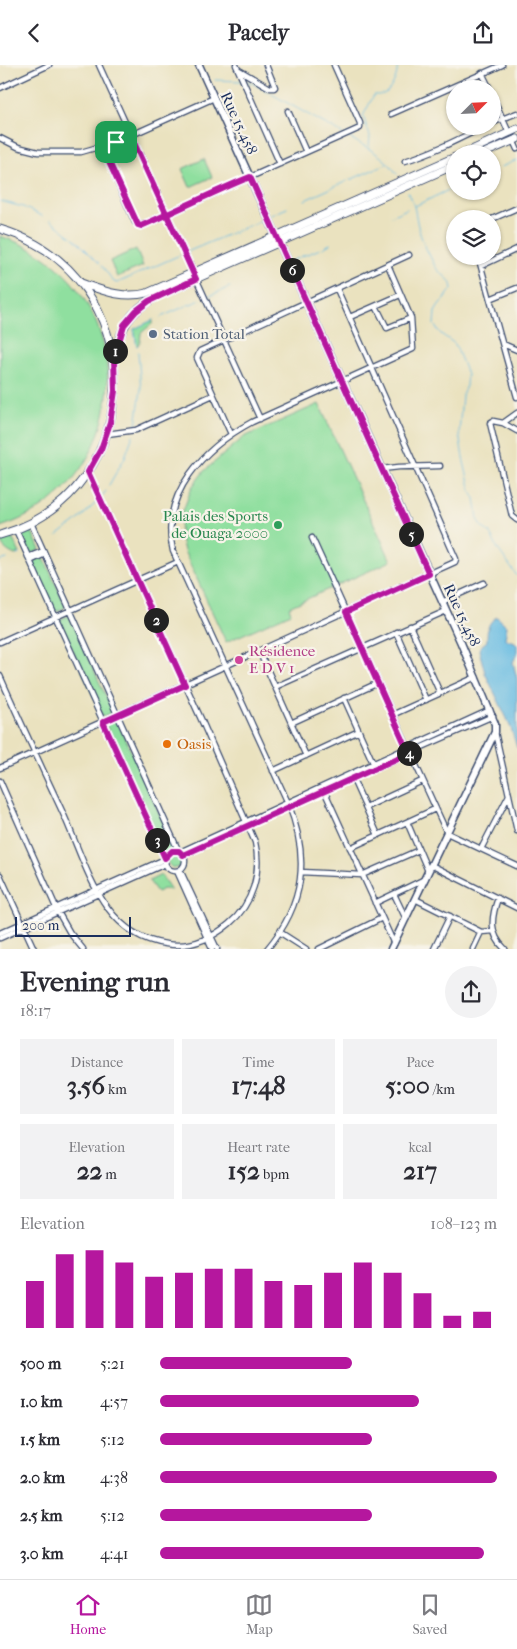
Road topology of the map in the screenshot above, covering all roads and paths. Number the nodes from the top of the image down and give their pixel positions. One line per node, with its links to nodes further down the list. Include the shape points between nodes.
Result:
1 (49, 65): 11 (street)
2 (99, 65): 19 (street)
3 (199, 65): 12 (main road, Rue 15.458)
4 (236, 65): 8 (street)
5 (266, 65): 8 (street, via 274,88)
6 (334, 65): 27 (street, via 361,127)
7 (502, 65): 9 (street)
8 (239, 71): 30 (street)
9 (482, 73): 10 (street); 15 (street)
10 (486, 80)
11 (0, 87)
12 (214, 98): 19 (street); 32 (main road, Rue 15.458)
13 (288, 111): 27 (street)
14 (517, 113): 16 (street)
15 (391, 114)
16 (502, 118): 18 (street)
17 (517, 129): 18 (main road)
18 (509, 133): 23 (main road)
19 (130, 134): 25 (street); 34 (street)
20 (468, 135): 28 (street)
21 (0, 138): 25 (street, via 38,152 81,152)
22 (515, 139): 24 (main road); 26 (street)
23 (482, 145)
24 (501, 145)
25 (102, 147): 34 (street, via 138,225)
26 (517, 149)
27 (306, 152): 30 (street)
28 (405, 161)
29 (446, 161): 37 (main road)
30 (280, 164): 32 (street)
31 (446, 169): 37 (main road)
32 (250, 177): 34 (street); 37 (main road, Rue 15.458)
33 (517, 208): 35 (street)
34 (166, 215): 42 (street)
35 (501, 215)
36 (0, 229): 43 (main road, via 41,248)
37 (278, 239): 42 (main road); 48 (main road, Rue 15.458)
38 (517, 249): 41 (street)
39 (410, 255): 40 (street)
40 (388, 265): 45 (street); 46 (street)
41 (481, 266): 47 (street)
42 (195, 276): 43 (main road, via 123,296); 52 (street); 55 (main road, via 136,311 120,332)
43 (80, 283): 55 (main road, via 102,318)
44 (517, 287): 47 (street)
45 (337, 289): 48 (street); 50 (street)
46 (400, 295): 49 (street); 51 (street)
47 (490, 299): 53 (street)
48 (306, 302): 52 (street); 57 (main road, Rue 15.458)
49 (376, 306): 50 (street); 51 (street, via 388,329)
50 (350, 317): 56 (street)
51 (411, 319): 56 (street, via 413,349)
52 (224, 340): 58 (street, via 197,354); 61 (street)
53 (502, 344): 54 (street); 59 (street)
54 (517, 350)
55 (114, 359): 64 (main road, via 115,397)
56 (372, 368): 57 (street); 66 (street)
57 (342, 381): 61 (street); 68 (main road, Rue 15.458)
58 (213, 395): 64 (street, via 136,429); 65 (street)
59 (517, 395)
60 (517, 413): 62 (street)
61 (260, 419): 65 (street)
62 (503, 423): 63 (street); 70 (street, via 490,423 512,516)
63 (517, 431)
64 (107, 434): 69 (main road)
65 (231, 434): 77 (street, via 199,462 178,494 170,538)
66 (416, 466): 67 (street); 68 (street); 78 (street, via 456,557 455,562)
67 (440, 467)
68 (382, 469): 78 (main road, Rue 15.458)
69 (88, 472): 71 (main road, via 63,501); 79 (street)
70 (517, 520)
71 (31, 523): 72 (main road); 75 (street)
72 (16, 530): 73 (main road); 76 (street)
73 (0, 535)
74 (312, 538): 84 (street)
75 (44, 552): 76 (street); 82 (street)
76 (29, 559): 85 (street)
77 (178, 562): 79 (street); 91 (street)
78 (429, 574): 81 (main road, Rue 15.458); 84 (street)
79 (138, 580): 82 (street); 95 (street)
80 (484, 583): 81 (street)
81 (442, 602): 83 (main road, Rue 15.458)
82 (70, 611): 85 (street); 101 (street)
83 (446, 611): 86 (street); 93 (main road, Rue 15.458)
84 (346, 612): 89 (street); 90 (street)
85 (56, 617): 88 (street); 103 (street)
86 (410, 626): 87 (street); 97 (street)
87 (396, 632): 89 (street); 99 (street)
88 (0, 642)
89 (362, 648): 94 (street); 96 (street)
90 (259, 651): 91 (street); 96 (street)
91 (225, 666): 95 (street); 112 (street)
92 (0, 676): 108 (street)
93 (476, 677): 97 (street); 100 (main road, Rue 15.458)
94 (378, 683): 98 (street); 102 (street)
95 (185, 685): 101 (street); 122 (street)
96 (275, 687): 104 (street)
97 (440, 693): 99 (street)
98 (344, 698): 104 (street); 105 (street)
99 (426, 699): 102 (street)
100 (492, 713): 106 (main road, Rue 15.458); 107 (street)
101 (118, 715): 103 (street); 129 (street)
102 (392, 715): 107 (street)
103 (103, 722): 108 (street); 130 (street)
104 (291, 723): 109 (street)
105 (359, 731): 109 (street); 110 (street)
106 (495, 732): 117 (street); 124 (main road)
107 (408, 751): 110 (street); 115 (street)
108 (35, 752): 111 (street); 138 (street)
109 (306, 756): 112 (street)
110 (374, 765): 113 (street)
111 (0, 768)
112 (273, 771): 118 (street)
113 (352, 776): 116 (street); 119 (street)
114 (0, 781): 144 (street)
115 (422, 781): 119 (street); 120 (street)
116 (323, 788): 118 (street); 126 (street)
117 (509, 795): 123 (street); 127 (street)
118 (288, 805): 122 (street); 134 (street, via 298,832)
119 (366, 807): 125 (street)
120 (435, 809): 121 (street); 124 (street)
121 (406, 822): 125 (street); 128 (street)
122 (247, 823): 129 (street); 154 (street, via 257,854 254,888 235,920)
123 (517, 831)
124 (447, 833): 127 (street); 132 (main road)
125 (378, 835): 126 (street)
126 (350, 848): 136 (street)
127 (481, 849): 131 (street)
128 (419, 850): 132 (street); 136 (street)
129 (181, 853): 130 (street, via 172,851); 133 (street, via 185,863)
130 (165, 860): 133 (street, via 169,870); 138 (street)
131 (517, 866)
132 (430, 868): 137 (main road); 141 (street)
133 (178, 870): 154 (street)
134 (301, 872): 136 (street); 152 (street, via 297,897)
135 (0, 875): 148 (street)
136 (362, 875): 142 (street)
137 (425, 879): 139 (street); 140 (main road)
138 (97, 892): 144 (street); 154 (street, via 114,918 142,938 182,945)
139 (394, 894): 142 (street); 147 (street)
140 (415, 899): 145 (street); 147 (main road)
141 (498, 899): 143 (street); 149 (street, via 492,919)
142 (375, 903): 146 (street)
143 (517, 908)
144 (57, 909): 148 (street); 157 (street)
145 (450, 916): 150 (street); 163 (street)
146 (382, 918): 155 (street); 162 (street)
147 (406, 919): 155 (main road)
148 (23, 925): 151 (street); 153 (street); 156 (street)
149 (493, 931): 150 (street); 165 (street)
150 (481, 932): 164 (street)
151 (0, 933)
152 (281, 933): 160 (street); 161 (street)
153 (0, 938)
154 (209, 938): 158 (street); 159 (street)
155 (393, 947)
156 (34, 949)
157 (83, 949)
158 (212, 949)
159 (217, 949)
160 (267, 949)
161 (306, 949)
162 (318, 949)
163 (434, 949)
164 (473, 949)
165 (505, 949)

